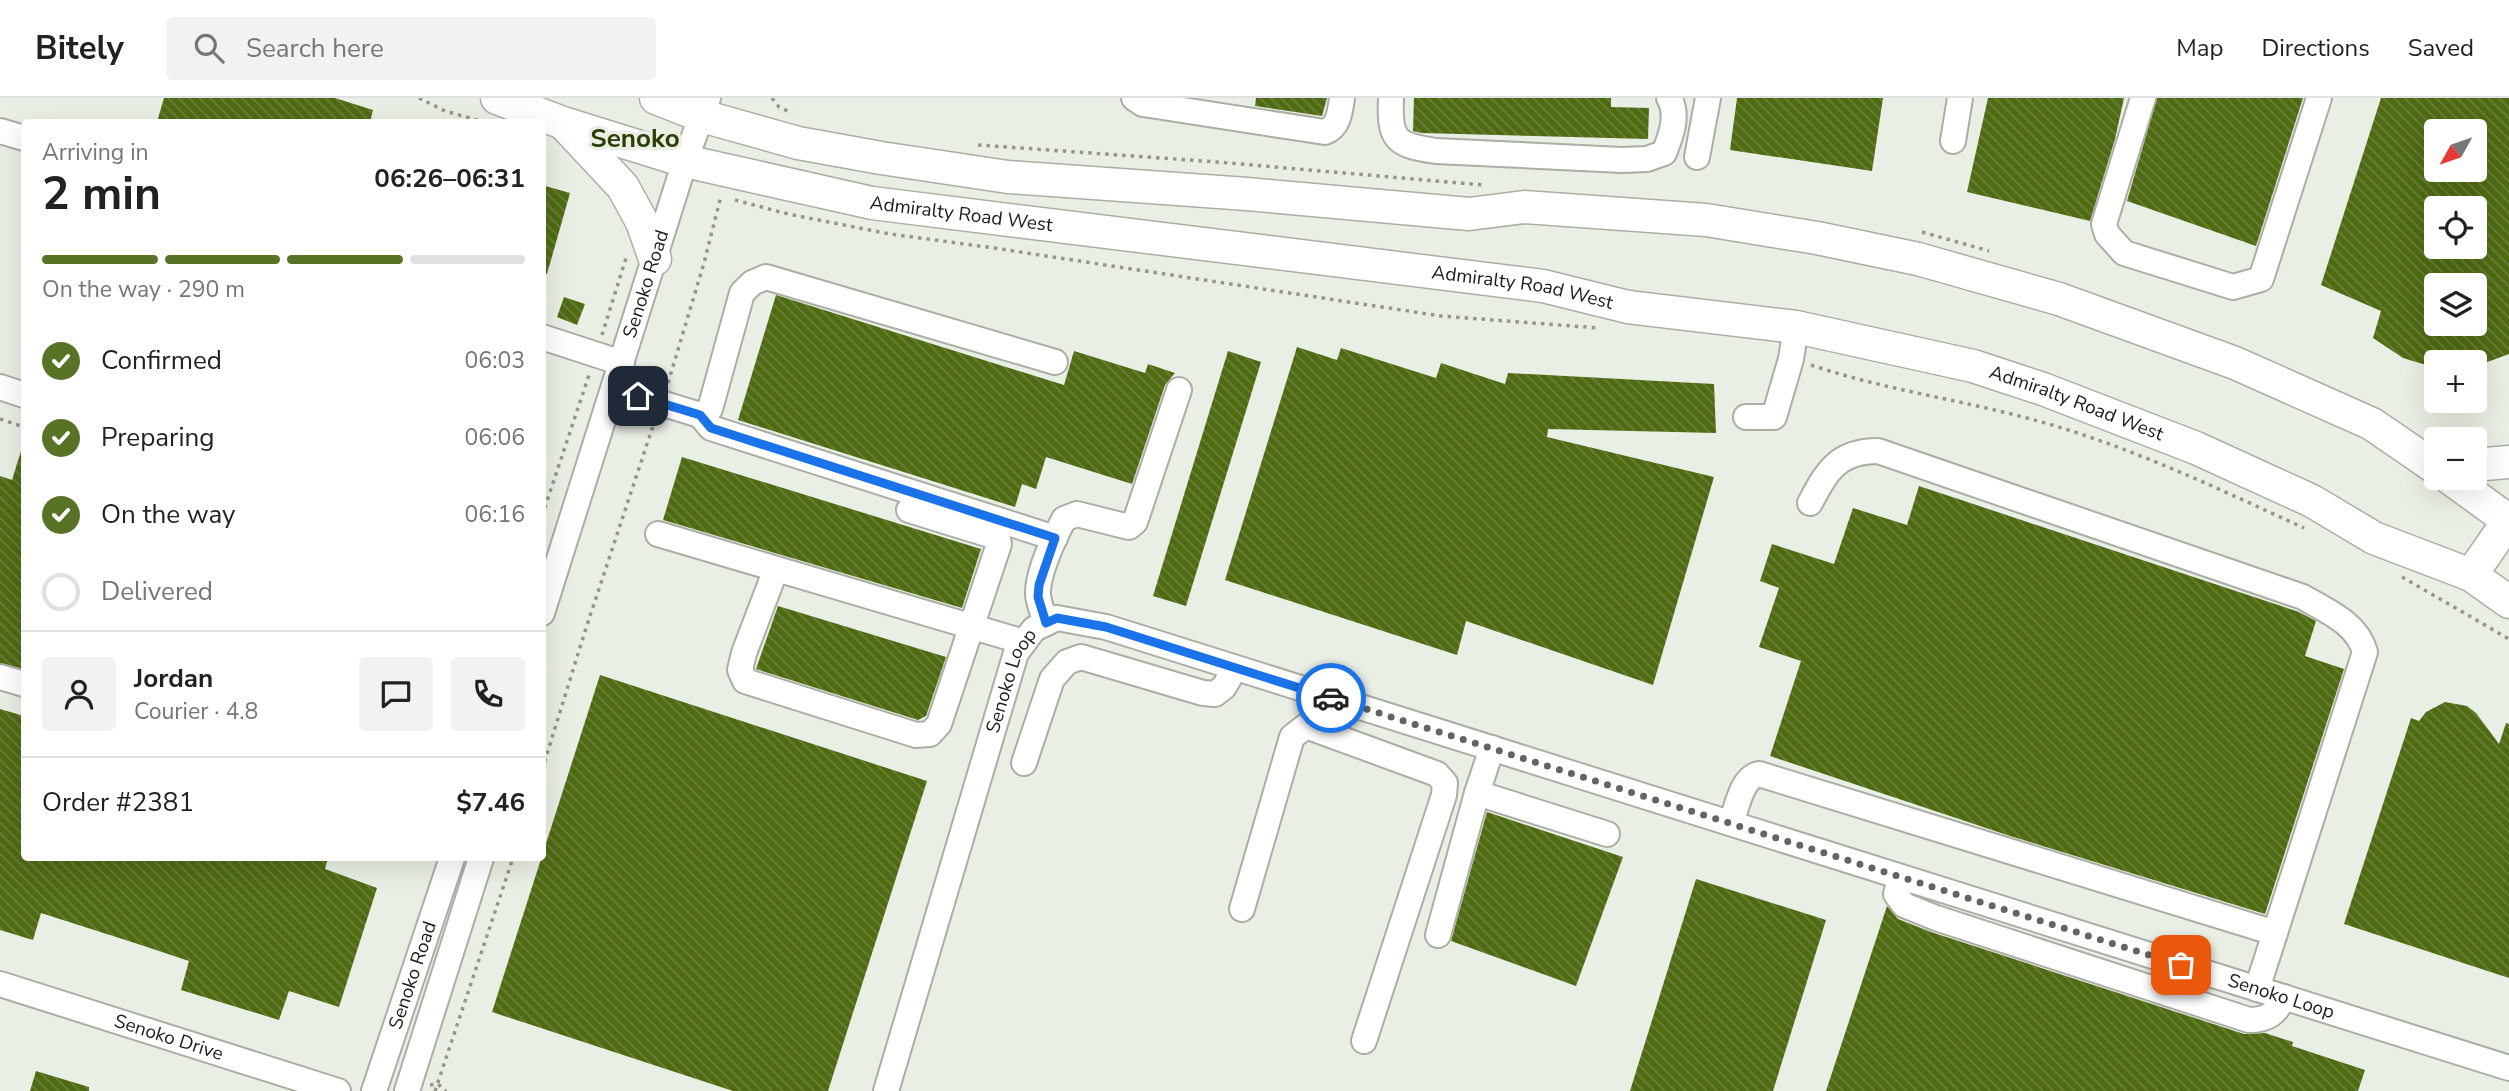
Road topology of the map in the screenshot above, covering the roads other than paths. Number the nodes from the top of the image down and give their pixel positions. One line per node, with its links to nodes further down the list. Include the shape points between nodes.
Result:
1 (497, 98): 12 (main road, Admiralty Road West)
2 (656, 98): 11 (main road)
3 (1134, 98): 4 (street, via 1143,104 1325,132 1338,119)
4 (1342, 98)
5 (1391, 98): 6 (street, via 1395,136 1408,147 1622,160 1664,153 1673,131)
6 (1669, 98)
7 (1708, 98): 16 (street)
8 (1960, 98): 15 (street)
9 (2143, 98): 10 (street, via 2104,224 2107,234 2124,253 2232,287 2261,279)
10 (2319, 98)
11 (705, 107): 17 (street, Senoko Road); 29 (main road, via 798,143 1008,177 1469,214 1524,207 1706,220 1918,259 2059,299 2235,363 2372,424)
12 (563, 123): 17 (main road, Admiralty Road West); 18 (main road, via 623,187 642,222)
13 (0, 131): 14 (street)
14 (21, 137)
15 (1953, 141)
16 (1697, 157)
17 (685, 160): 18 (street, Senoko Road); 19 (main road, Admiralty Road West, via 872,203 1543,285 1628,307)
18 (642, 254): 22 (street, Senoko Road)
19 (1796, 327): 28 (street, via 1774,417); 40 (main road, Admiralty Road West, via 1973,366 2069,398 2196,448 2312,501 2374,538)
20 (546, 338): 22 (street)
21 (1055, 362): 27 (street, via 766,278 751,283 742,293 710,409)
22 (622, 363): 24 (street, Senoko Road)
23 (0, 387): 26 (street)
24 (615, 389): 27 (street); 38 (street, Senoko Road)
25 (1179, 390): 37 (street, via 1135,522 1129,527 1077,514 1064,519)
26 (21, 394)
27 (700, 415): 37 (street, via 711,428)
28 (1746, 417)
29 (2424, 457)
30 (2509, 462): 31 (main road)
31 (2487, 464)
32 (2467, 490): 35 (main road)
33 (1810, 503): 60 (street, via 1827,471 1839,461 1862,451 1878,451 2304,597 2352,627 2365,652)
34 (909, 510): 44 (street, via 998,539)
35 (2509, 520): 40 (main road)
36 (658, 534): 39 (street)
37 (1055, 538): 43 (street, via 1039,585)
38 (552, 559): 41 (street, Senoko Road)
39 (776, 569): 44 (street); 44 (street, via 744,653 740,670 745,681 915,735 930,734 939,724)
40 (2471, 575): 42 (main road, Admiralty Road West)
41 (546, 591)
42 (2506, 594)
43 (1046, 623): 45 (street, Senoko Loop); 46 (street, Senoko Loop, via 1057,618 1106,627)
44 (972, 627): 45 (street)
45 (1024, 642): 70 (street, Senoko Loop, via 1016,653)
46 (1235, 668): 49 (street, Senoko Loop); 52 (street, via 1224,687 1215,694 1203,694 1081,657 1067,662 1052,679)
47 (0, 677): 48 (street)
48 (21, 683)
49 (1395, 718): 50 (street, Senoko Loop); 51 (street)
50 (1492, 748): 53 (street); 54 (street, Senoko Loop)
51 (1381, 754): 59 (street, via 1306,726 1292,737); 65 (street, via 1437,774 1445,783)
52 (1024, 764)
53 (1477, 793): 55 (street); 61 (street)
54 (1731, 824): 58 (street, Senoko Loop); 60 (street, via 1746,783 1759,774)
55 (1607, 834)
56 (451, 861): 68 (street, Senoko Road)
57 (480, 861): 69 (street, Senoko Road)
58 (1901, 877): 63 (street, Senoko Loop); 64 (street, via 1896,894 1904,905 2249,1020 2271,1016)
59 (1242, 909)
60 (2275, 933): 63 (street)
61 (1438, 935)
62 (0, 984): 67 (street, Senoko Drive)
63 (2257, 989): 64 (street, Senoko Loop)
64 (2284, 997): 66 (street, Senoko Loop)
65 (1364, 1041)
66 (2509, 1068)
67 (338, 1091)
68 (374, 1091)
69 (407, 1091)
70 (886, 1091)

